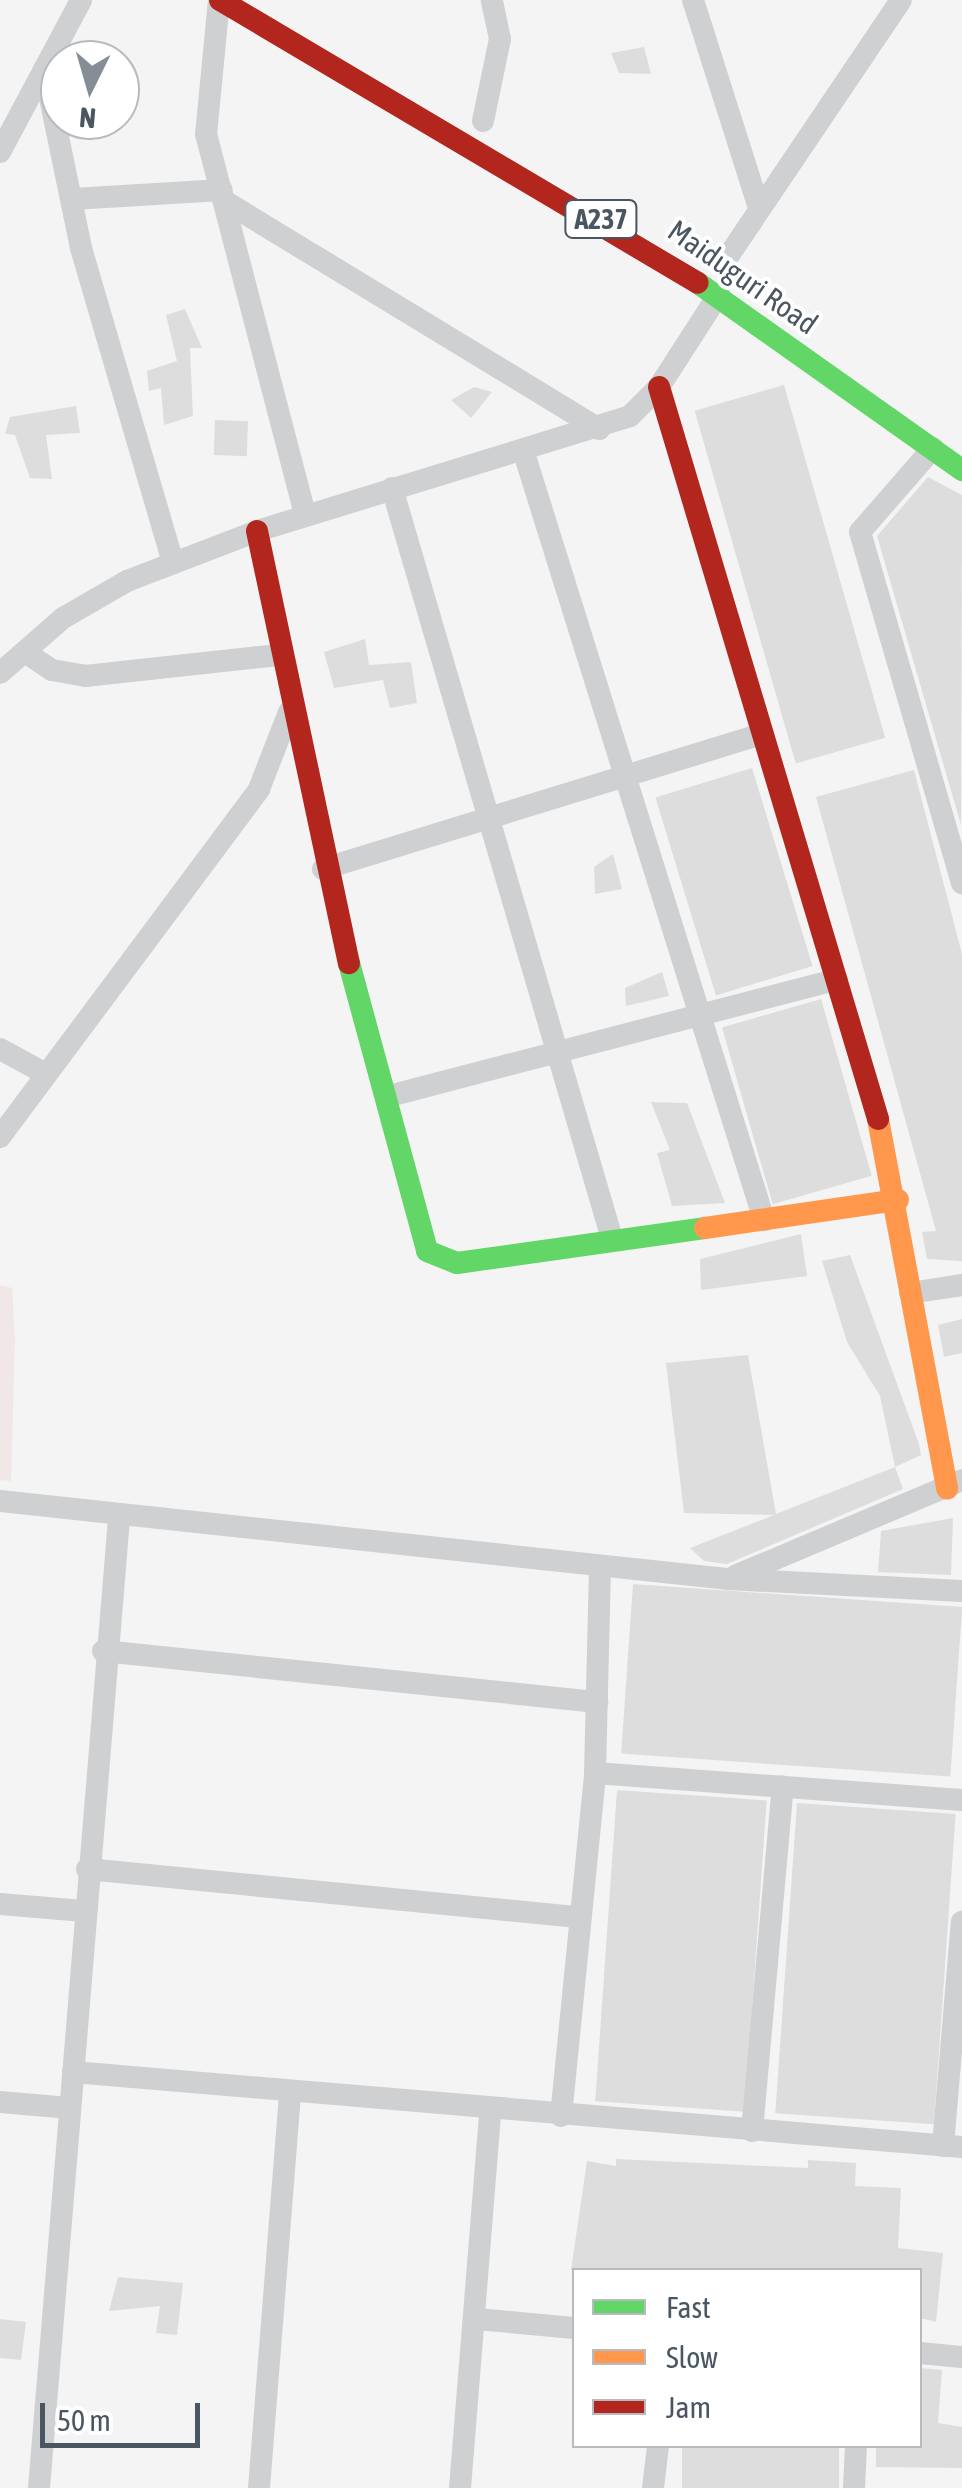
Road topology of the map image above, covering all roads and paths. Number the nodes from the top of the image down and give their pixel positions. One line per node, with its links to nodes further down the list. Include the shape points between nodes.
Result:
1 (81, 0): 6 (street)
2 (220, 0): 12 (street, via 206,134); 17 (main road, Maiduguri Road / A237)
3 (492, 0): 8 (street, via 500,39)
4 (693, 0): 14 (street)
5 (901, 0): 14 (street)
6 (60, 40)
7 (40, 77): 11 (street)
8 (475, 116): 9 (main road)
9 (511, 137)
10 (60, 140): 13 (street)
11 (0, 152)
12 (224, 196): 13 (street); 19 (street); 24 (street)
13 (73, 199): 26 (street)
14 (759, 208): 15 (street)
15 (715, 259): 16 (main road, Maiduguri Road)
16 (750, 282)
17 (719, 294): 18 (street); 20 (main road, Maiduguri Road / A237)
18 (659, 388): 19 (street, via 630,416); 31 (main road)
19 (600, 429): 21 (street)
20 (934, 448): 22 (main road, Maiduguri Road / A237); 35 (street, via 860,532)
21 (524, 452): 23 (street); 32 (street)
22 (962, 470)
23 (392, 488): 24 (street); 33 (street)
24 (305, 515): 25 (street)
25 (257, 530): 26 (street); 28 (main road)
26 (173, 563): 27 (street, via 63,618)
27 (26, 652): 28 (street, via 52,670 86,676); 29 (street)
28 (279, 655): 30 (main road)
29 (0, 673)
30 (289, 712): 34 (main road); 40 (street, via 258,789)
31 (763, 734): 32 (street); 36 (main road)
32 (625, 778): 33 (street); 37 (street)
33 (490, 820): 34 (street); 39 (street)
34 (323, 869): 41 (main road)
35 (962, 882)
36 (837, 979): 37 (street); 43 (main road)
37 (702, 1014): 39 (street); 44 (street)
38 (0, 1049): 40 (street)
39 (560, 1049): 41 (street); 45 (street)
40 (46, 1074): 42 (street)
41 (390, 1096): 45 (main road, via 418,1238 437,1259 457,1263)
42 (0, 1137)
43 (898, 1200): 44 (main road); 47 (main road)
44 (764, 1220): 45 (main road)
45 (612, 1239)
46 (962, 1285): 47 (street)
47 (910, 1293): 48 (main road)
48 (954, 1485): 52 (street)
49 (0, 1500): 50 (street)
50 (119, 1519): 51 (street); 54 (street)
51 (600, 1566): 52 (street); 55 (street)
52 (727, 1579): 53 (street)
53 (962, 1591)
54 (102, 1650): 55 (street); 59 (street)
55 (597, 1702): 56 (street)
56 (595, 1773): 57 (street); 62 (street)
57 (783, 1786): 58 (street); 71 (street)
58 (962, 1800)
59 (87, 1870): 61 (street); 62 (street)
60 (0, 1904): 61 (street)
61 (84, 1911): 65 (street)
62 (578, 1917): 70 (street)
63 (962, 1922): 64 (street)
64 (961, 1941): 72 (street)
65 (72, 2072): 66 (street); 68 (street)
66 (290, 2091): 69 (street); 80 (street)
67 (0, 2102): 68 (street)
68 (70, 2108): 79 (street)
69 (490, 2112): 70 (street); 73 (street)
70 (561, 2116): 71 (street)
71 (752, 2131): 72 (street)
72 (953, 2146)
73 (477, 2320): 74 (street); 81 (street)
74 (572, 2328)
75 (922, 2353): 76 (street)
76 (962, 2357)
77 (658, 2448): 82 (street)
78 (856, 2448): 83 (street)
79 (39, 2488)
80 (260, 2488)
81 (460, 2488)
82 (653, 2488)
83 (854, 2488)

